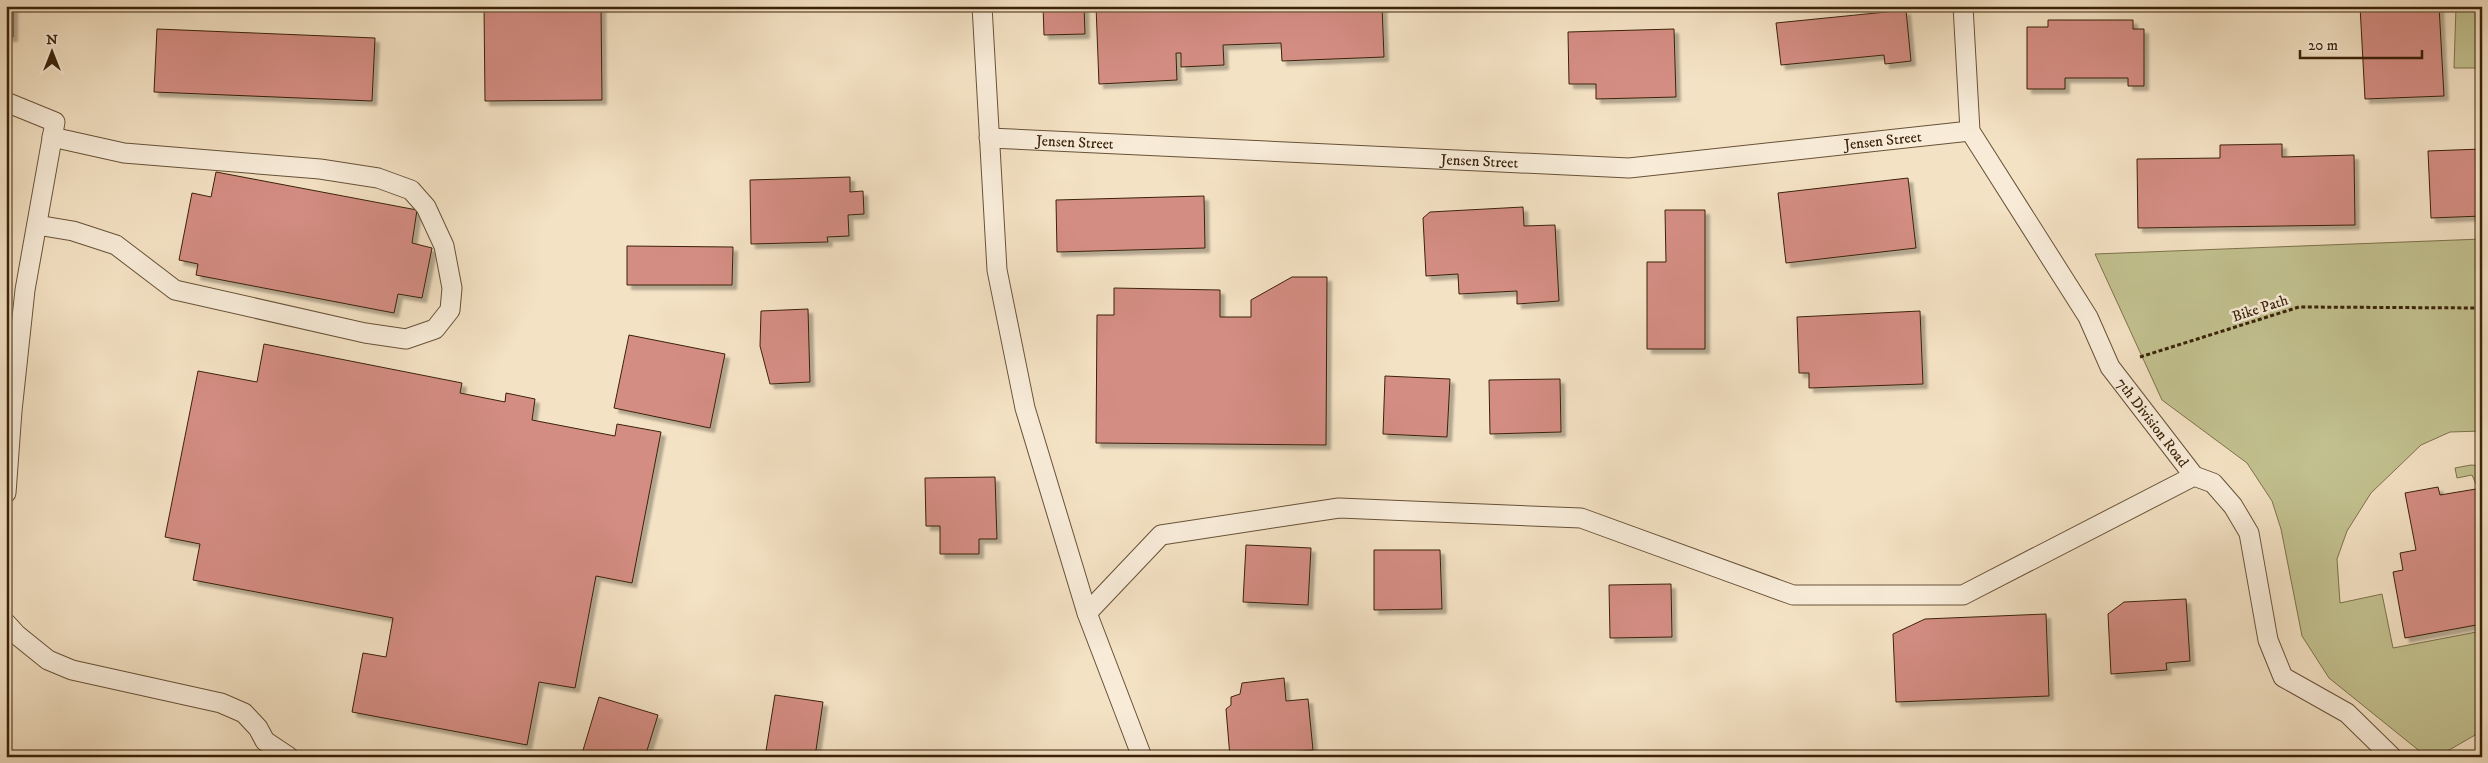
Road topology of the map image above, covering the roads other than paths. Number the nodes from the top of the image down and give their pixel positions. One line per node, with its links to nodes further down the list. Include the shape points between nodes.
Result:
1 (982, 6): 6 (lane)
2 (1963, 6): 4 (lane)
3 (6, 102): 5 (lane, via 55,122)
4 (1970, 131): 6 (lane, Jensen Street, via 1629,168); 8 (lane, 7th Division Road, via 2088,317 2110,367)
5 (52, 137): 7 (lane); 7 (lane, via 124,153 320,169 378,178 411,190 426,207 444,246 452,288 450,310 435,330 406,339 365,333 175,290 116,246 73,231)
6 (988, 138): 10 (lane, via 997,270 1014,357 1025,408)
7 (36, 225): 9 (lane, via 24,300)
8 (2194, 476): 10 (lane, via 1963,595 1793,595 1581,518 1339,508 1161,535); 15 (lane, 7th Division Road, via 2213,483 2233,506 2249,533 2268,640 2284,677 2347,713)
9 (6, 494)
10 (1087, 613): 14 (lane)
11 (6, 623): 12 (lane, via 48,660 72,670 221,703 244,713)
12 (265, 749): 13 (lane)
13 (288, 757)
14 (1142, 757)
15 (2392, 757)

